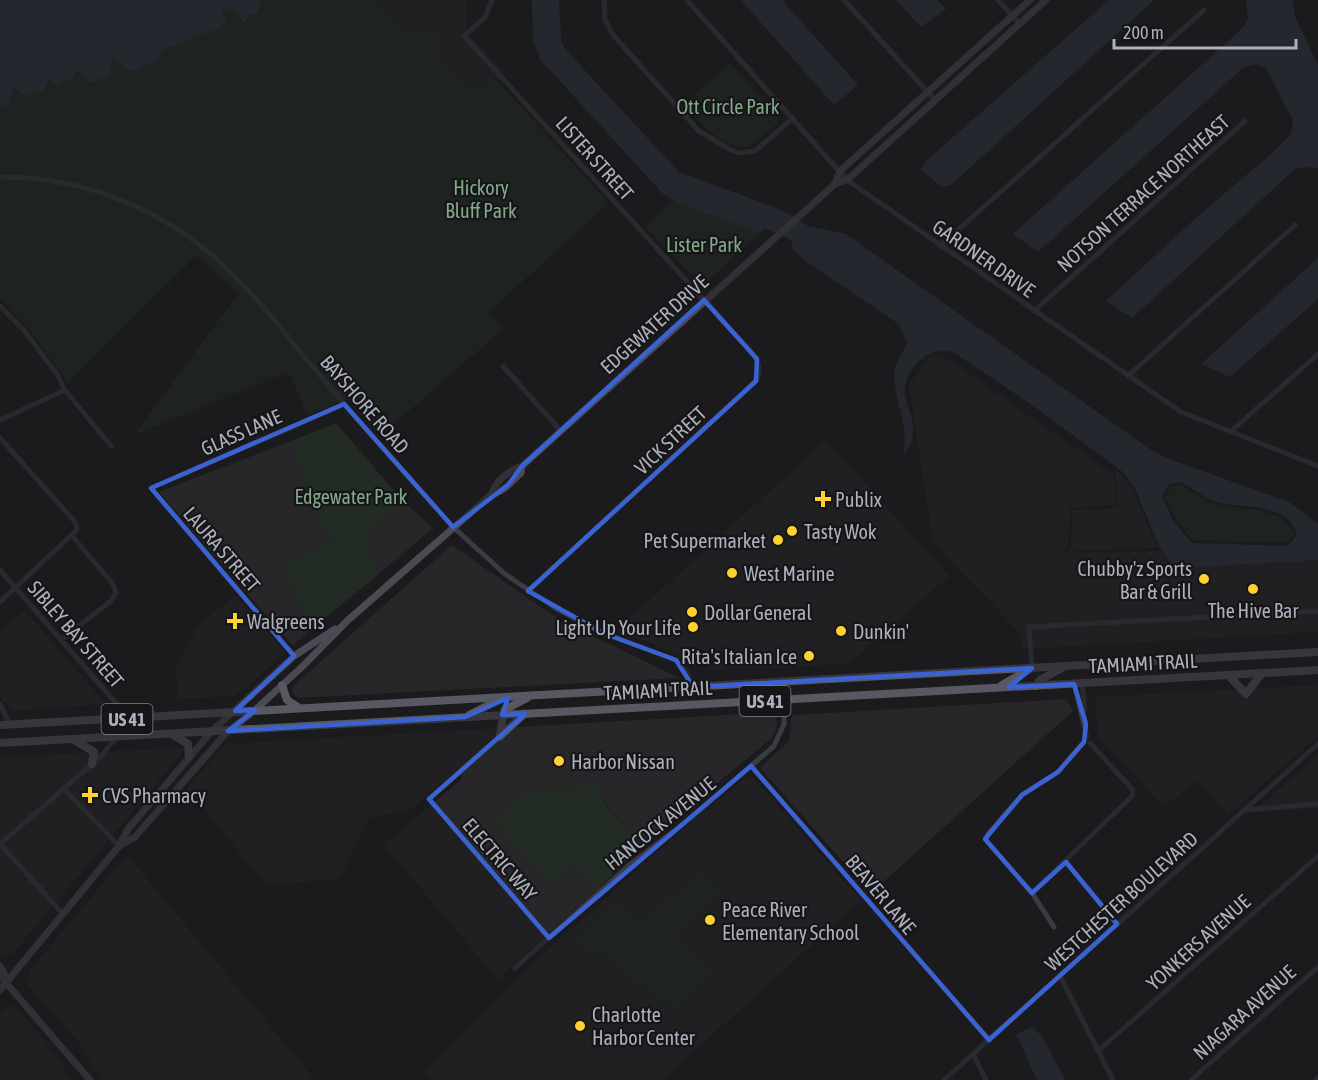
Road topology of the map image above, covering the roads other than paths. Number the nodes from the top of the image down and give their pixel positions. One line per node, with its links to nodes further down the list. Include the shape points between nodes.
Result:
1 (492, 0): 21 (street, LISTER STREET, via 485,17 464,36)
2 (603, 0): 13 (street, via 605,20 612,35 705,136 730,150 747,153 762,146)
3 (687, 0): 13 (street, GARDNER DRIVE)
4 (844, 0): 11 (street)
5 (998, 0): 9 (street)
6 (1030, 0): 9 (street, EDGEWATER DRIVE)
7 (1047, 0): 10 (street, EDGEWATER DRIVE)
8 (1204, 10): 20 (street)
9 (1013, 16): 10 (street); 11 (street, EDGEWATER DRIVE)
10 (1020, 24): 12 (street, EDGEWATER DRIVE)
11 (928, 92): 12 (street); 15 (street, EDGEWATER DRIVE)
12 (935, 100): 17 (street, EDGEWATER DRIVE)
13 (793, 118): 15 (street, GARDNER DRIVE)
14 (1245, 121): 23 (street, NOTSON TERRACE NORTHEAST)
15 (840, 171): 17 (street, GARDNER DRIVE); 18 (street, EDGEWATER DRIVE)
16 (0, 177): 28 (street, BAYSHORE ROAD, via 71,184 115,197 189,237 242,284)
17 (848, 180): 18 (street, EDGEWATER DRIVE); 20 (street, GARDNER DRIVE)
18 (835, 184): 21 (street, EDGEWATER DRIVE)
19 (1295, 225): 26 (street)
20 (940, 246): 23 (street, GARDNER DRIVE)
21 (704, 300): 30 (street, EDGEWATER DRIVE); 40 (street, VICK STREET, via 757,359 760,374 756,381)
22 (0, 306): 27 (street, via 23,329)
23 (1034, 311): 26 (street, GARDNER DRIVE)
24 (1318, 354): 31 (street)
25 (503, 366): 30 (street)
26 (1128, 376): 31 (street, GARDNER DRIVE, via 1181,412)
27 (65, 390): 29 (street); 33 (street)
28 (344, 404): 35 (street, GLASS LANE); 36 (street, BAYSHORE ROAD)
29 (0, 420)
30 (560, 430): 36 (street, EDGEWATER DRIVE)
31 (1230, 432): 34 (street, GARDNER DRIVE)
32 (0, 438): 37 (street, via 76,523)
33 (111, 446)
34 (1318, 466)
35 (151, 488): 46 (street, LAURA STREET)
36 (453, 527): 40 (street, BAYSHORE ROAD); 43 (street, EDGEWATER DRIVE)
37 (73, 537): 39 (street); 44 (street, via 113,584 116,593)
38 (0, 570): 39 (street, SIBLEY BAY STREET)
39 (16, 588): 41 (street); 44 (street, SIBLEY BAY STREET)
40 (528, 591): 56 (street, BAYSHORE ROAD, via 596,630 676,660 687,672)
41 (0, 602)
42 (1318, 611): 48 (street, via 1029,627)
43 (347, 621): 46 (street, EDGEWATER DRIVE); 54 (street, EDGEWATER DRIVE)
44 (61, 640): 68 (street, SIBLEY BAY STREET)
45 (1318, 652): 47 (main road, TAMIAMI TRAIL / US 41)
46 (294, 656): 64 (street, EDGEWATER DRIVE)
47 (1066, 666): 48 (main road, TAMIAMI TRAIL / US 41); 55 (main road)
48 (1032, 668): 52 (main road, TAMIAMI TRAIL / US 41); 57 (main road)
49 (1318, 670): 50 (main road, TAMIAMI TRAIL / US 41)
50 (1262, 673): 51 (main road, TAMIAMI TRAIL / US 41); 51 (main road, via 1246,694)
51 (1229, 676): 53 (main road, TAMIAMI TRAIL / US 41)
52 (784, 682): 56 (main road, TAMIAMI TRAIL / US 41); 60 (street, HANCOCK AVENUE)
53 (1078, 683): 55 (main road, TAMIAMI TRAIL / US 41); 78 (street, via 1079,710 1083,713)
54 (282, 685): 62 (main road, via 287,700); 63 (street, EDGEWATER DRIVE)
55 (1036, 686): 57 (main road, TAMIAMI TRAIL / US 41)
56 (692, 687): 58 (main road, TAMIAMI TRAIL / US 41)
57 (995, 688): 60 (main road, TAMIAMI TRAIL / US 41)
58 (531, 696): 59 (main road, TAMIAMI TRAIL / US 41); 66 (main road, via 508,706)
59 (493, 698): 62 (main road, TAMIAMI TRAIL / US 41); 67 (main road, via 482,710)
60 (785, 700): 65 (main road, TAMIAMI TRAIL / US 41); 83 (street, HANCOCK AVENUE, via 779,740)
61 (0, 704): 70 (street)
62 (299, 708): 63 (main road, TAMIAMI TRAIL / US 41)
63 (255, 710): 64 (main road, TAMIAMI TRAIL / US 41); 72 (street, EDGEWATER DRIVE)
64 (235, 711): 68 (main road, TAMIAMI TRAIL / US 41); 71 (street, EDGEWATER DRIVE)
65 (524, 714): 66 (main road, TAMIAMI TRAIL / US 41); 75 (main road)
66 (502, 716): 67 (main road, TAMIAMI TRAIL / US 41); 75 (main road)
67 (465, 717): 72 (main road, TAMIAMI TRAIL / US 41)
68 (129, 718): 70 (main road, TAMIAMI TRAIL / US 41)
69 (0, 725): 70 (main road, TAMIAMI TRAIL / US 41)
70 (10, 725): 74 (main road)
71 (212, 731): 72 (main road, TAMIAMI TRAIL / US 41); 73 (main road, TAMIAMI TRAIL / US 41); 81 (street, EDGEWATER DRIVE)
72 (228, 731): 88 (street, EDGEWATER DRIVE, via 135,837)
73 (171, 733): 76 (main road, TAMIAMI TRAIL / US 41); 81 (main road, via 188,744)
74 (0, 734)
75 (500, 736): 95 (street, ELECTRIC WAY, via 429,799)
76 (116, 738): 77 (main road, TAMIAMI TRAIL / US 41); 82 (street)
77 (75, 740): 79 (main road, TAMIAMI TRAIL / US 41); 82 (main road, via 93,752)
78 (1087, 741): 90 (street, via 1133,790 1132,796); 91 (street, via 1058,772 1022,795 988,834 986,840)
79 (0, 743)
80 (1318, 744): 86 (street, WESTCHESTER BOULEVARD)
81 (189, 757): 88 (street, EDGEWATER DRIVE, via 128,829)
82 (92, 764): 84 (street)
83 (751, 766): 95 (street, HANCOCK AVENUE, via 634,861); 103 (street, BEAVER LANE)
84 (64, 789): 87 (street); 88 (street)
85 (1318, 804): 86 (street)
86 (1244, 810): 93 (street, WESTCHESTER BOULEVARD)
87 (0, 844): 92 (street)
88 (119, 846): 92 (street)
89 (1318, 856): 104 (street, YONKERS AVENUE)
90 (1066, 862): 91 (street); 93 (street)
91 (1032, 893): 94 (street)
92 (63, 914): 101 (street)
93 (1118, 924): 100 (street, WESTCHESTER BOULEVARD)
94 (1054, 927)
95 (549, 938): 98 (street, HANCOCK AVENUE)
96 (0, 966): 101 (street)
97 (1318, 967): 110 (street, NIAGARA AVENUE)
98 (515, 968)
99 (0, 976): 101 (street)
100 (1060, 976): 103 (street, WESTCHESTER BOULEVARD); 104 (street)
101 (8, 982): 102 (street); 106 (street)
102 (0, 990)
103 (989, 1040): 105 (street, WESTCHESTER BOULEVARD)
104 (1098, 1051): 109 (street)
105 (973, 1054): 107 (street, WESTCHESTER BOULEVARD); 108 (street)
106 (87, 1078)
107 (944, 1080)
108 (986, 1080)
109 (1113, 1080)
110 (1191, 1080)

